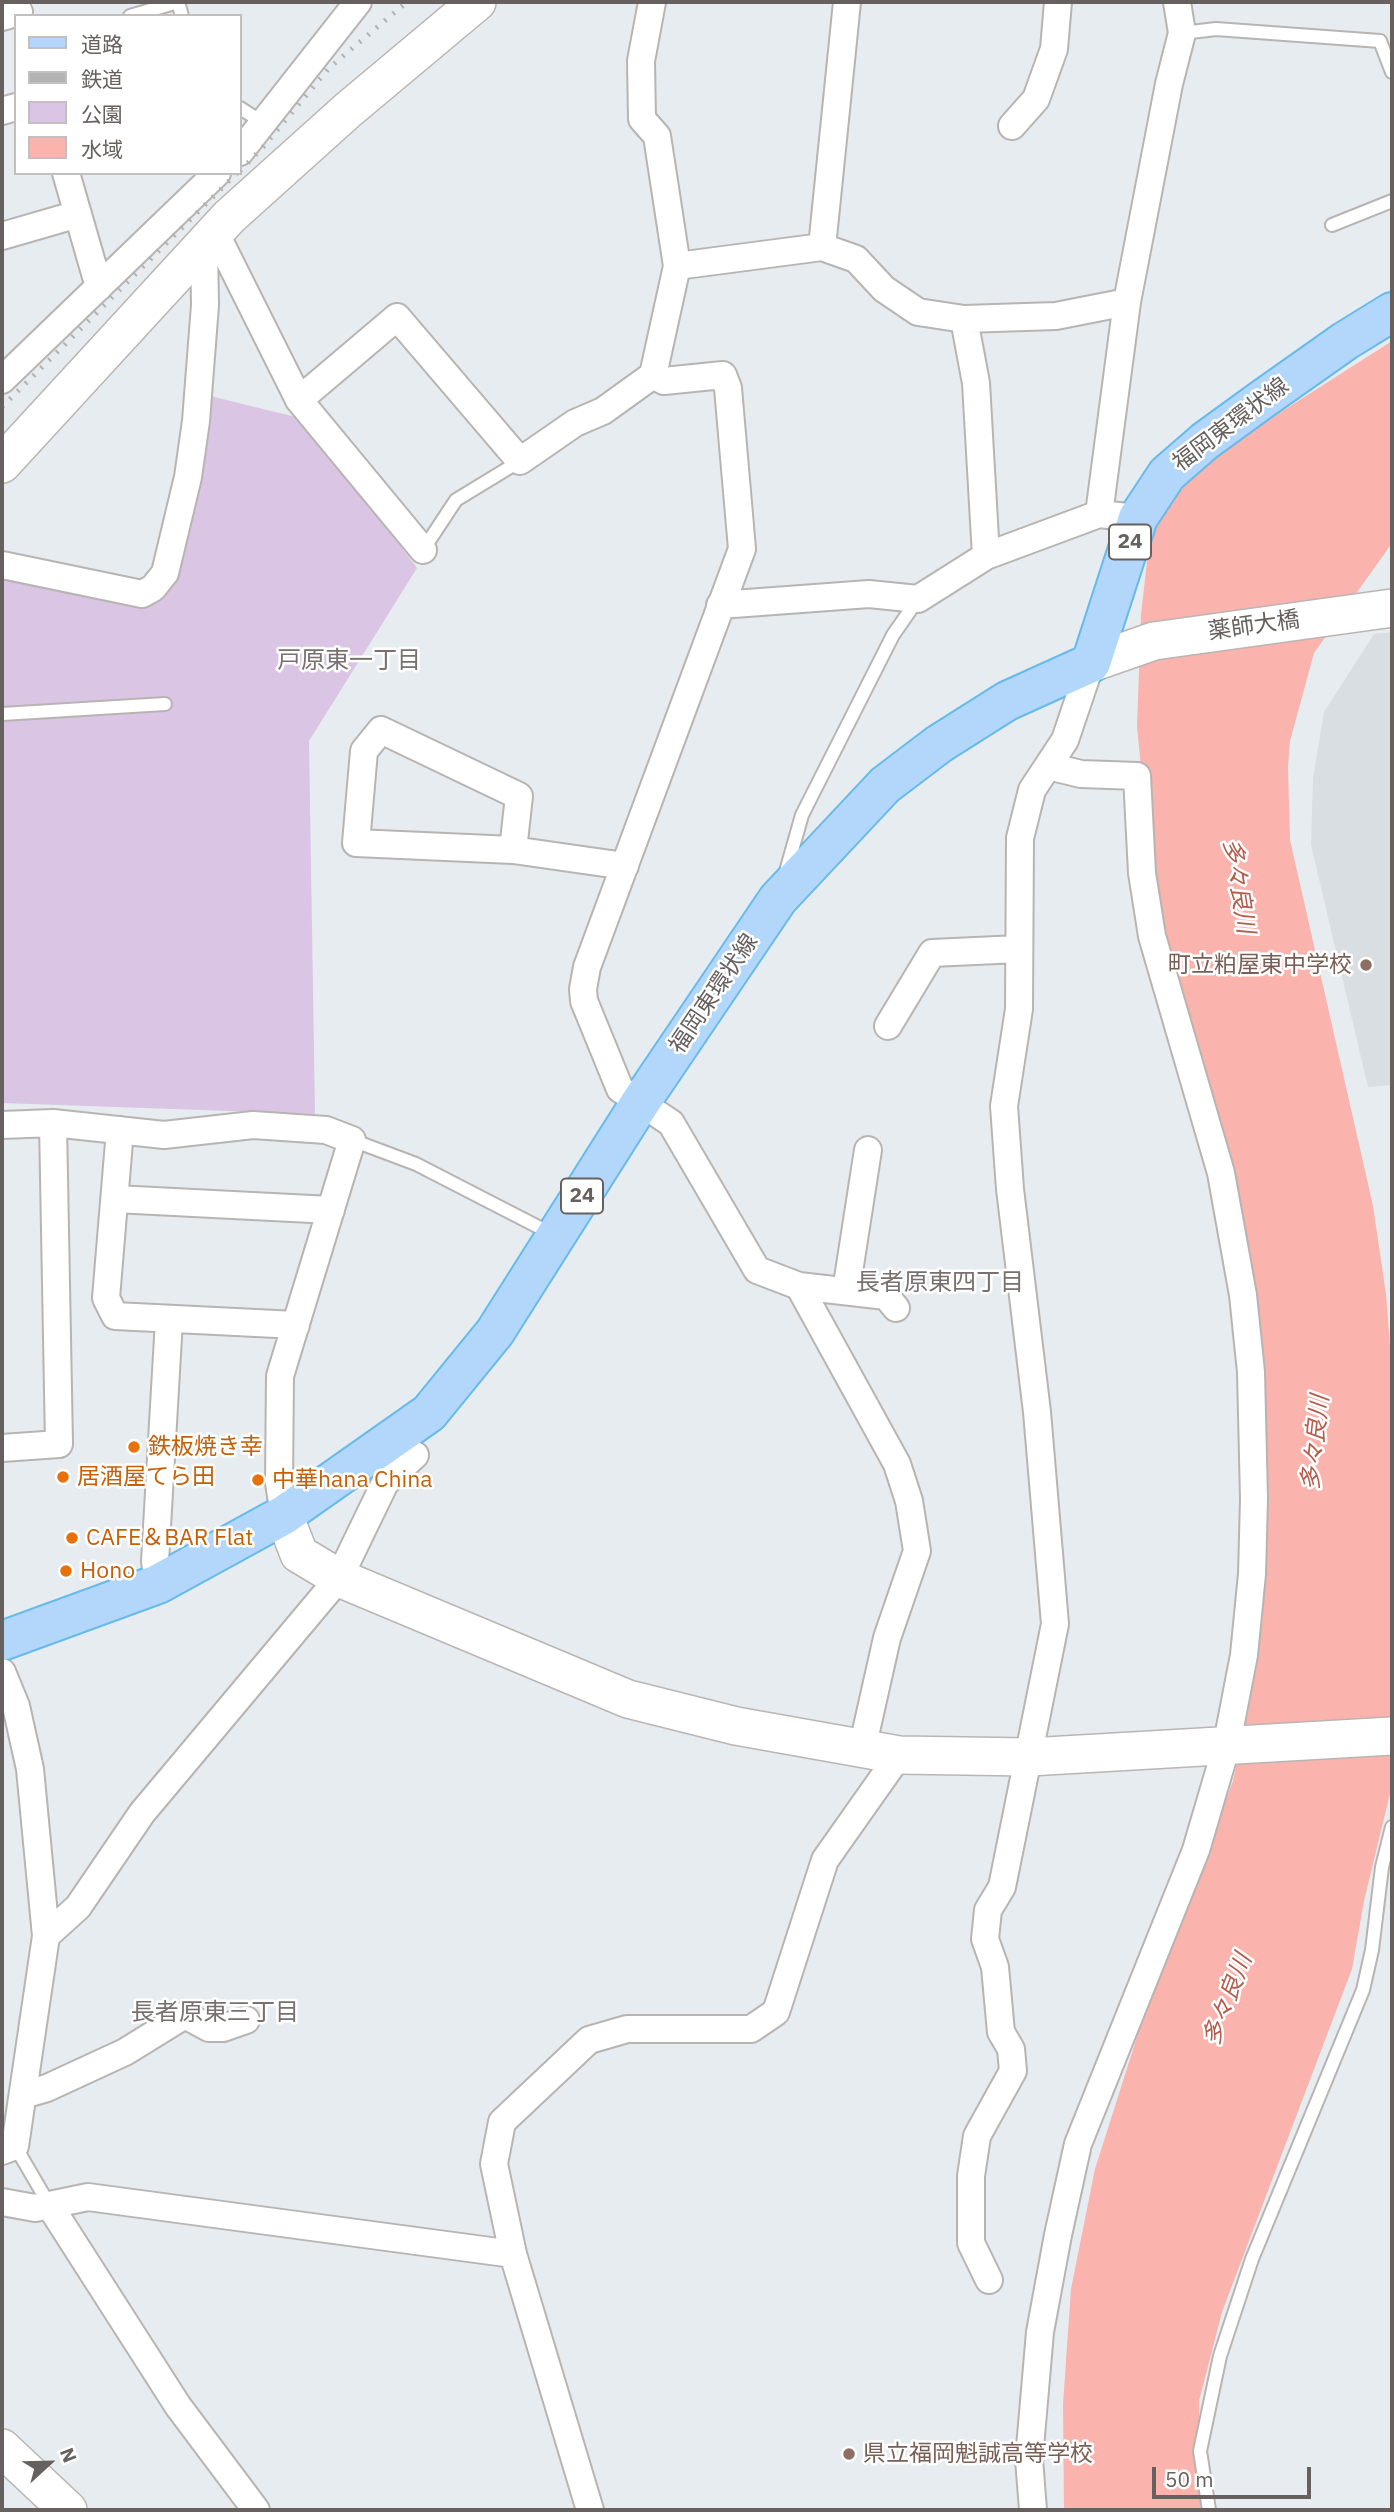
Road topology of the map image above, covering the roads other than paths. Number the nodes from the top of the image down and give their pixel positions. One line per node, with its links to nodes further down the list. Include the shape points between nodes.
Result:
1 (178, 2): 8 (lane)
2 (358, 2): 12 (street)
3 (477, 2): 21 (street, via 348,110)
4 (652, 2): 23 (street, via 641,61 642,119 657,136)
5 (847, 2): 22 (street)
6 (1058, 2): 13 (street, via 1054,49 1037,99)
7 (1177, 2): 9 (street)
8 (137, 14)
9 (1182, 33): 10 (lane, via 1216,29 1380,41); 25 (street)
10 (1392, 72)
11 (242, 109): 12 (lane)
12 (265, 124): 14 (street)
13 (1012, 126)
14 (242, 150)
15 (67, 175): 18 (street)
16 (216, 175): 24 (street)
17 (1392, 201): 19 (lane)
18 (78, 214): 20 (street); 24 (street)
19 (1332, 225)
20 (2, 236)
21 (209, 239): 30 (street); 32 (street); 37 (street, via 196,421 165,573 142,594)
22 (822, 247): 23 (street); 27 (street, via 856,258 884,289 918,312)
23 (677, 266): 28 (street)
24 (99, 286): 29 (street)
25 (1127, 302): 27 (street, via 1056,316); 33 (street)
26 (1392, 312): 34 (main road, 福岡東環状線 / 24, via 1205,441 1167,474)
27 (964, 319): 36 (street, via 976,383)
28 (653, 375): 31 (street); 39 (street, via 664,381 723,374 728,388 742,549)
29 (2, 380)
30 (299, 400): 31 (street, via 397,317); 35 (street)
31 (520, 461): 35 (lane, via 456,500)
32 (2, 464)
33 (1099, 514): 34 (street); 36 (street)
34 (1138, 518): 41 (main road, 福岡東環状線 / 24)
35 (423, 550)
36 (986, 556): 38 (street)
37 (2, 565)
38 (918, 599): 39 (street, via 869,594); 47 (lane, via 893,635 802,815)
39 (720, 604): 46 (street)
40 (1384, 609): 41 (street, 薬師大橋, via 1191,635)
41 (1091, 663): 44 (street, via 1065,740); 47 (main road, 福岡東環状線 / 24, via 1007,701 939,744 885,785)
42 (165, 704): 43 (lane)
43 (2, 714)
44 (1048, 766): 48 (street, via 1032,790 1020,838); 72 (street, via 1081,774 1137,776 1142,873 1152,936 1222,1173 1243,1295 1254,1499 1244,1655)
45 (513, 850): 45 (street, via 356,843 364,751 382,730 519,796); 46 (street)
46 (625, 866): 50 (street, via 583,989 620,1089)
47 (778, 898): 50 (main road, 福岡東環状線 / 24)
48 (1019, 949): 49 (street, via 932,953); 75 (street, via 1019,1009 1004,1106 1055,1624)
49 (888, 1026)
50 (640, 1103): 58 (main road, 福岡東環状線 / 24); 59 (street, via 671,1123 757,1270)
51 (53, 1123): 52 (street); 53 (street); 64 (street, via 59,1444)
52 (2, 1125)
53 (120, 1130): 54 (street, via 164,1135 253,1125 326,1130); 56 (street)
54 (352, 1140): 57 (street); 58 (lane, via 416,1164)
55 (868, 1150): 60 (street)
56 (115, 1199): 57 (street); 62 (street, via 106,1298 116,1316)
57 (331, 1210): 63 (street)
58 (557, 1237): 66 (main road, 福岡東環状線 / 24, via 495,1332 429,1413)
59 (799, 1286): 60 (street); 73 (street, via 897,1464 917,1551 887,1638)
60 (846, 1291): 61 (street, via 886,1296)
61 (896, 1308)
62 (169, 1320): 63 (street); 68 (street, via 155,1561)
63 (296, 1325): 66 (street, via 280,1376 279,1483)
64 (2, 1448)
65 (415, 1455): 67 (street, via 385,1483)
66 (284, 1515): 67 (street, via 299,1555); 68 (main road, 福岡東環状線 / 24)
67 (339, 1578): 73 (street, via 628,1699 736,1726); 77 (street, via 142,1813 78,1907)
68 (158, 1584): 69 (main road, 福岡東環状線 / 24)
69 (2, 1641)
70 (2, 1672): 77 (street, via 16,1706 30,1769)
71 (1392, 1736): 72 (street)
72 (1226, 1748): 75 (street); 89 (street, via 1196,1850 1079,2144 1040,2332 1029,2459)
73 (862, 1749): 74 (street)
74 (899, 1755): 75 (street); 83 (street, via 825,1860 776,2012 751,2029 627,2029 589,2040 502,2122 494,2164)
75 (1029, 1757): 84 (street, via 1002,1887 988,1910 985,1938 995,1967 1001,2032 1011,2049 1013,2071 977,2136 971,2176 971,2243)
76 (1392, 1827): 90 (lane, via 1381,1867 1363,1990 1252,2259 1220,2356 1200,2451)
77 (46, 1936): 79 (street)
78 (246, 2020): 79 (street, via 209,2028 185,2015 125,2052)
79 (23, 2095): 80 (street)
80 (8, 2149): 82 (lane)
81 (2, 2202): 82 (street)
82 (50, 2206): 83 (street, via 88,2197); 87 (street, via 178,2406)
83 (513, 2254): 88 (street)
84 (989, 2280)
85 (2, 2448): 86 (street)
86 (68, 2510)
87 (256, 2510)
88 (590, 2510)
89 (1033, 2510)
90 (1209, 2510)

